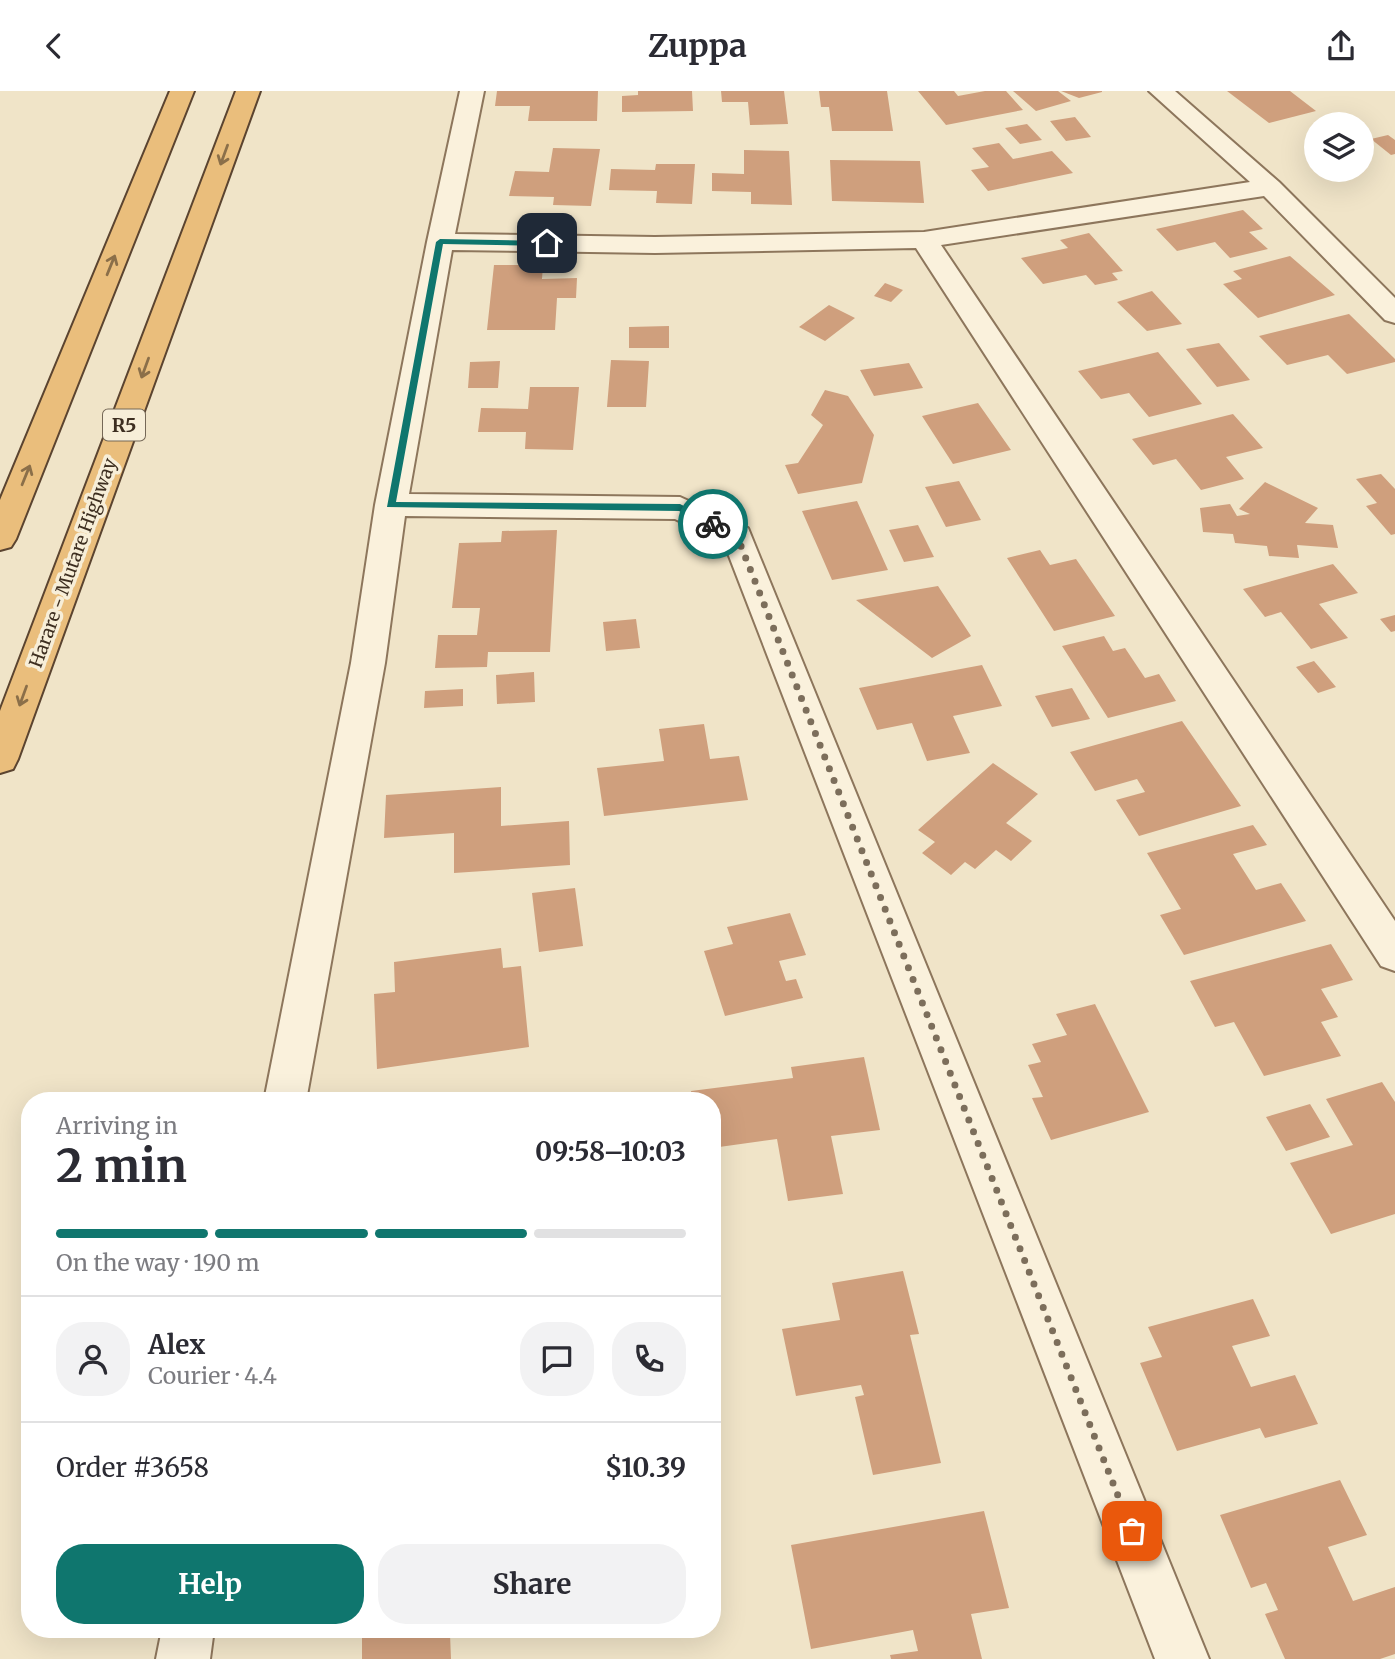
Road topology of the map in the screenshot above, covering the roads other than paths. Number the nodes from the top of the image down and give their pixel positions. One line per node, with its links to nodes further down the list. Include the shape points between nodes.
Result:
1 (182, 91): 10 (highway, one-way to 1)
2 (248, 91): 11 (highway, Harare - Mutare Highway / R5, one-way to 11)
3 (472, 91): 7 (street)
4 (1161, 91): 5 (street)
5 (1270, 187): 6 (street); 8 (street)
6 (924, 240): 7 (street, via 655,245); 12 (street)
7 (440, 242): 9 (street)
8 (1395, 314)
9 (391, 505): 13 (street, via 368,663); 16 (street, via 680,507 737,536)
10 (0, 538)
11 (0, 759)
12 (1395, 954)
13 (287, 1092)
14 (186, 1638): 15 (street)
15 (183, 1659)
16 (1182, 1659)

